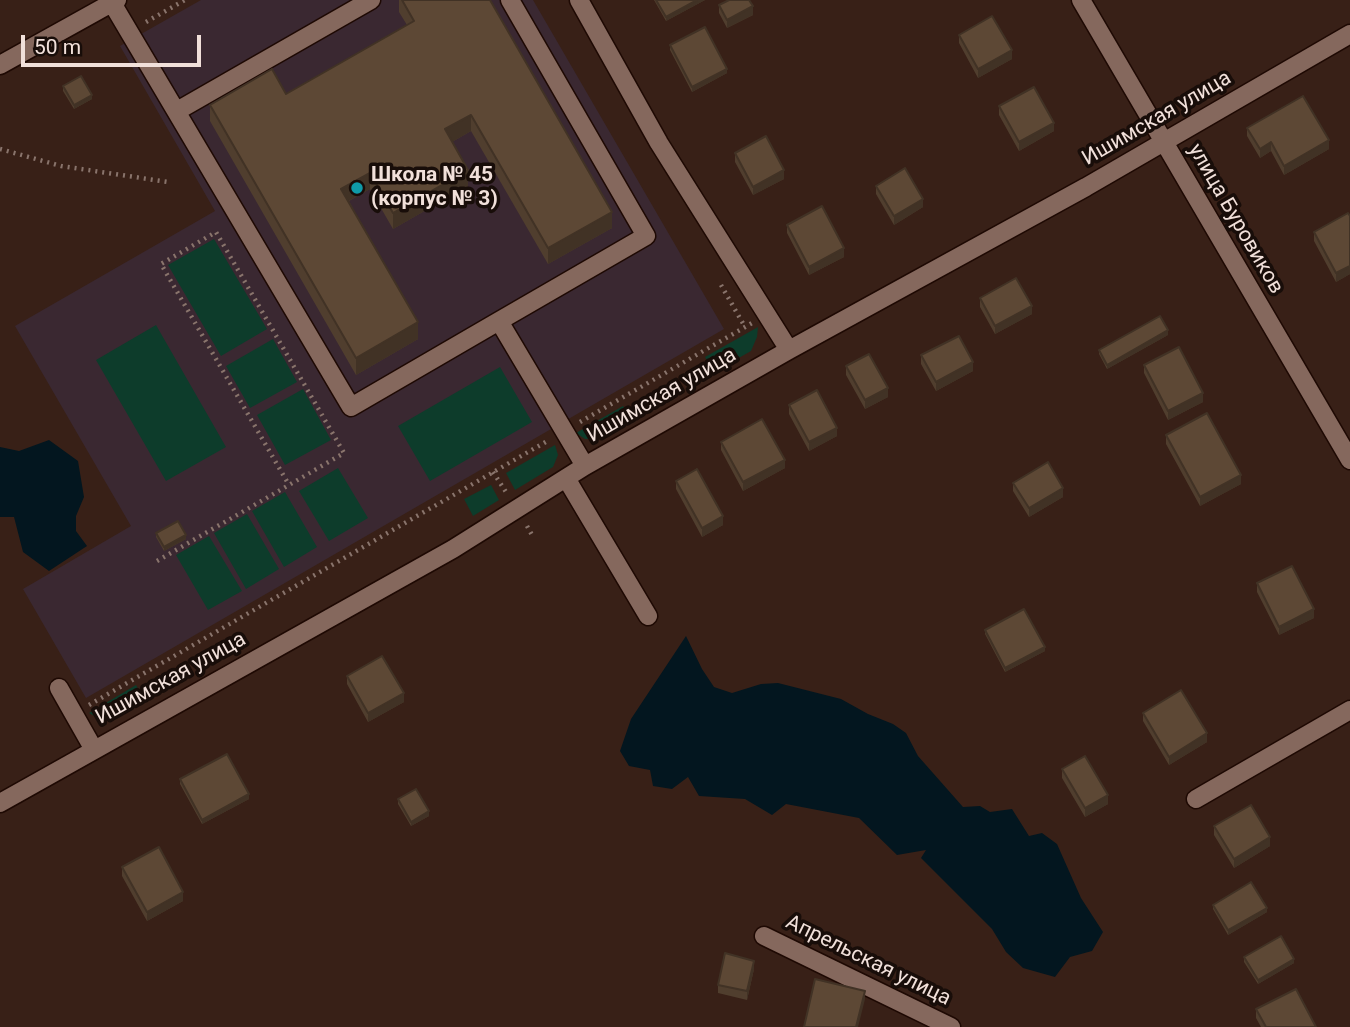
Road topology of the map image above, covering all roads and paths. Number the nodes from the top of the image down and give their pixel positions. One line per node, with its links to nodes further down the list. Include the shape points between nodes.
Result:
1 (185, 0): 7 (path)
2 (371, 0): 10 (street)
3 (510, 0): 15 (street, via 646,236)
4 (579, 0): 14 (street, via 659,144)
5 (1081, 0): 11 (street, улица Буровиков)
6 (115, 1): 7 (street); 9 (street)
7 (129, 31): 10 (street)
8 (1350, 34): 11 (street, Ишимская улица)
9 (0, 65)
10 (177, 111): 15 (street, via 351,407)
11 (1164, 143): 16 (street, Ишимская улица); 18 (street, улица Буровиков)
12 (0, 149): 13 (path, via 61,166)
13 (167, 182)
14 (768, 314): 16 (street); 17 (path)
15 (499, 321): 17 (street)
16 (789, 350): 19 (street, Ишимская улица)
17 (564, 431): 19 (street); 26 (path)
18 (1350, 460)
19 (585, 466): 20 (street, Ишимская улица)
20 (566, 478): 23 (street); 27 (street, Ишимская улица, via 453,549)
21 (289, 485): 21 (path, via 344,453 216,232 161,264); 22 (path)
22 (157, 561)
23 (648, 616)
24 (59, 688): 26 (street)
25 (1350, 710): 28 (street)
26 (74, 713): 27 (street)
27 (93, 748): 29 (street, Ишимская улица)
28 (1196, 799)
29 (0, 803)
30 (764, 936): 31 (street, Апрельская улица)
31 (951, 1027)

